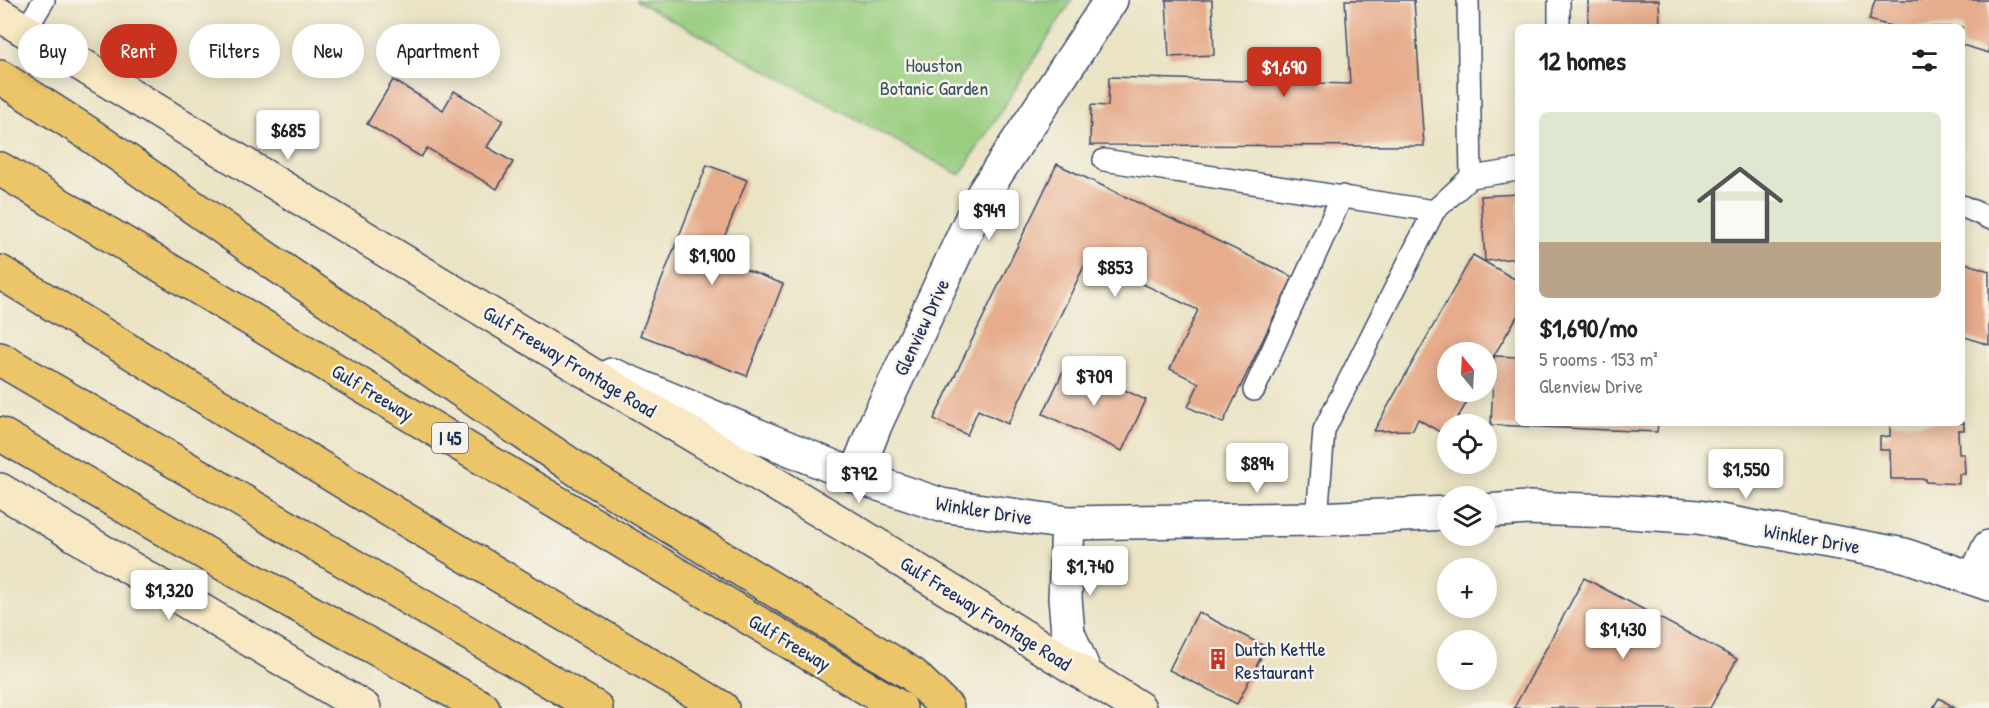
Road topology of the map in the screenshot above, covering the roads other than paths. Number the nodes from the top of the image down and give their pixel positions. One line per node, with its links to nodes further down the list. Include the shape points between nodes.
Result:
1 (44, 0): 5 (lane)
2 (1111, 0): 21 (street, Glenview Drive, via 983,194)
3 (1468, 0): 11 (lane)
4 (1559, 0): 6 (lane)
5 (13, 23): 17 (main road, Gulf Freeway Frontage Road)
6 (1559, 24)
7 (0, 77): 35 (highway, via 581,472 912,674)
8 (1104, 160): 12 (lane)
9 (0, 169): 34 (highway, Gulf Freeway / I 45)
10 (1515, 170): 11 (lane)
11 (1471, 177): 14 (lane)
12 (1342, 196): 14 (lane); 19 (lane)
13 (1965, 207): 15 (lane)
14 (1434, 211): 25 (lane, via 1324,430)
15 (1989, 218)
16 (0, 272): 33 (highway)
17 (550, 349): 21 (street, Winkler Drive); 29 (main road, Gulf Freeway Frontage Road)
18 (0, 359): 32 (highway)
19 (1254, 390)
20 (0, 434): 31 (highway)
21 (855, 476): 26 (street, Winkler Drive, via 941,505)
22 (0, 490): 30 (main road)
23 (1497, 510): 28 (street, Winkler Drive, via 1527,508 1698,517 1904,555)
24 (1437, 514): 25 (street, Winkler Drive)
25 (1317, 519): 26 (street, Winkler Drive)
26 (1068, 523): 29 (street, via 1068,633)
27 (1989, 547): 28 (street)
28 (1982, 581)
29 (1086, 675): 36 (main road, Gulf Freeway Frontage Road)
30 (364, 708)
31 (483, 708)
32 (596, 708)
33 (722, 708)
34 (900, 708)
35 (947, 708)
36 (1139, 708)

